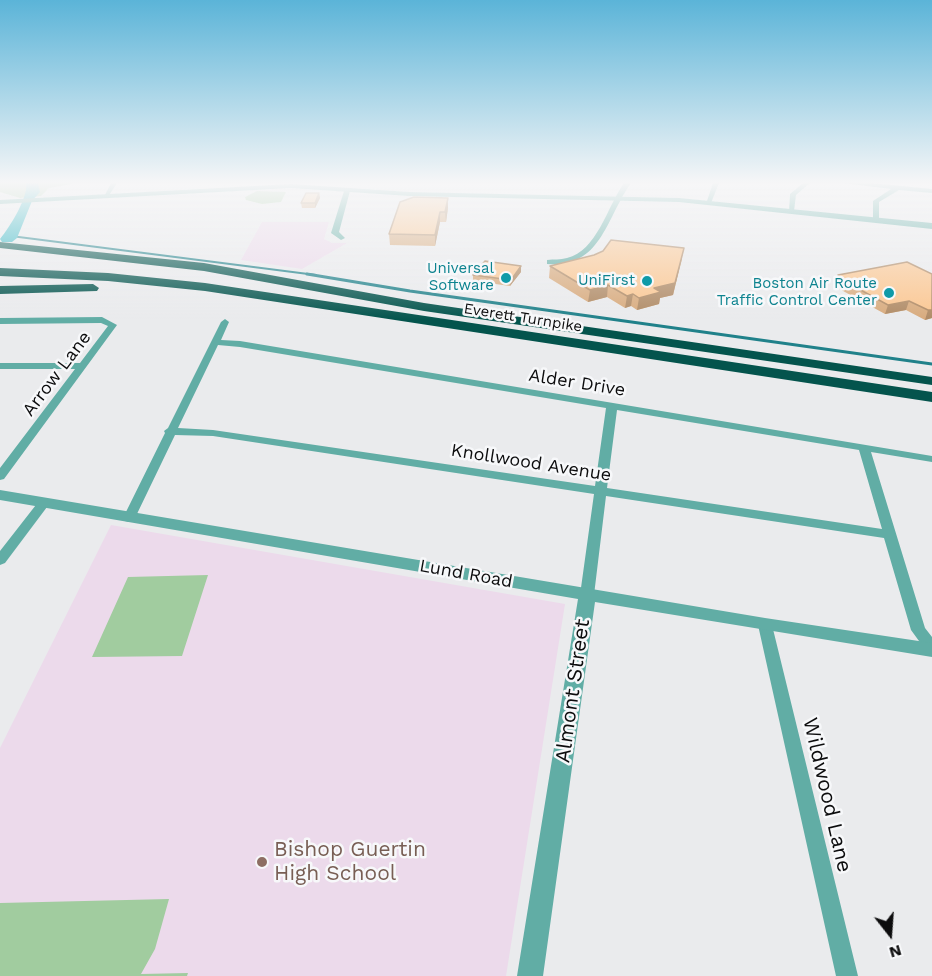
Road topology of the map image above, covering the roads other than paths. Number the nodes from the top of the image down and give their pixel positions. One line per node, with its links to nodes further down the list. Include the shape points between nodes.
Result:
1 (336, 229): 3 (street)
2 (600, 229): 5 (street, via 585,255)
3 (340, 238)
4 (0, 245): 11 (highway, via 214,269)
5 (550, 262)
6 (0, 263): 11 (highway, Everett Turnpike, via 185,273)
7 (0, 272): 18 (highway, Everett Turnpike, via 218,288)
8 (0, 281): 10 (highway, via 99,285)
9 (0, 290): 10 (highway, via 80,287)
10 (179, 294): 18 (highway)
11 (424, 307): 17 (highway, Everett Turnpike)
12 (0, 321): 16 (street, Arrow Lane, via 112,322 112,328)
13 (225, 322): 14 (street)
14 (215, 342): 19 (street, Alder Drive); 20 (street)
15 (0, 366): 16 (street)
16 (83, 366): 23 (street, Arrow Lane)
17 (932, 381)
18 (932, 398)
19 (612, 406): 21 (street, Alder Drive); 24 (street, Almont Street)
20 (169, 431): 24 (street, Knollwood Avenue, via 213,433); 27 (street)
21 (864, 448): 22 (street, Alder Drive); 28 (street)
22 (932, 459)
23 (0, 476)
24 (601, 492): 28 (street, Knollwood Avenue); 30 (street, Almont Street)
25 (0, 495): 26 (street, Lund Road)
26 (43, 504): 27 (street, Lund Road); 29 (street)
27 (129, 518): 30 (street, Lund Road)
28 (888, 534): 32 (street, via 918,630)
29 (0, 560)
30 (587, 595): 31 (street, Lund Road); 33 (street, Almont Street)
31 (765, 625): 32 (street, Lund Road); 34 (street, Wildwood Lane)
32 (932, 649)
33 (530, 976)
34 (847, 976)

